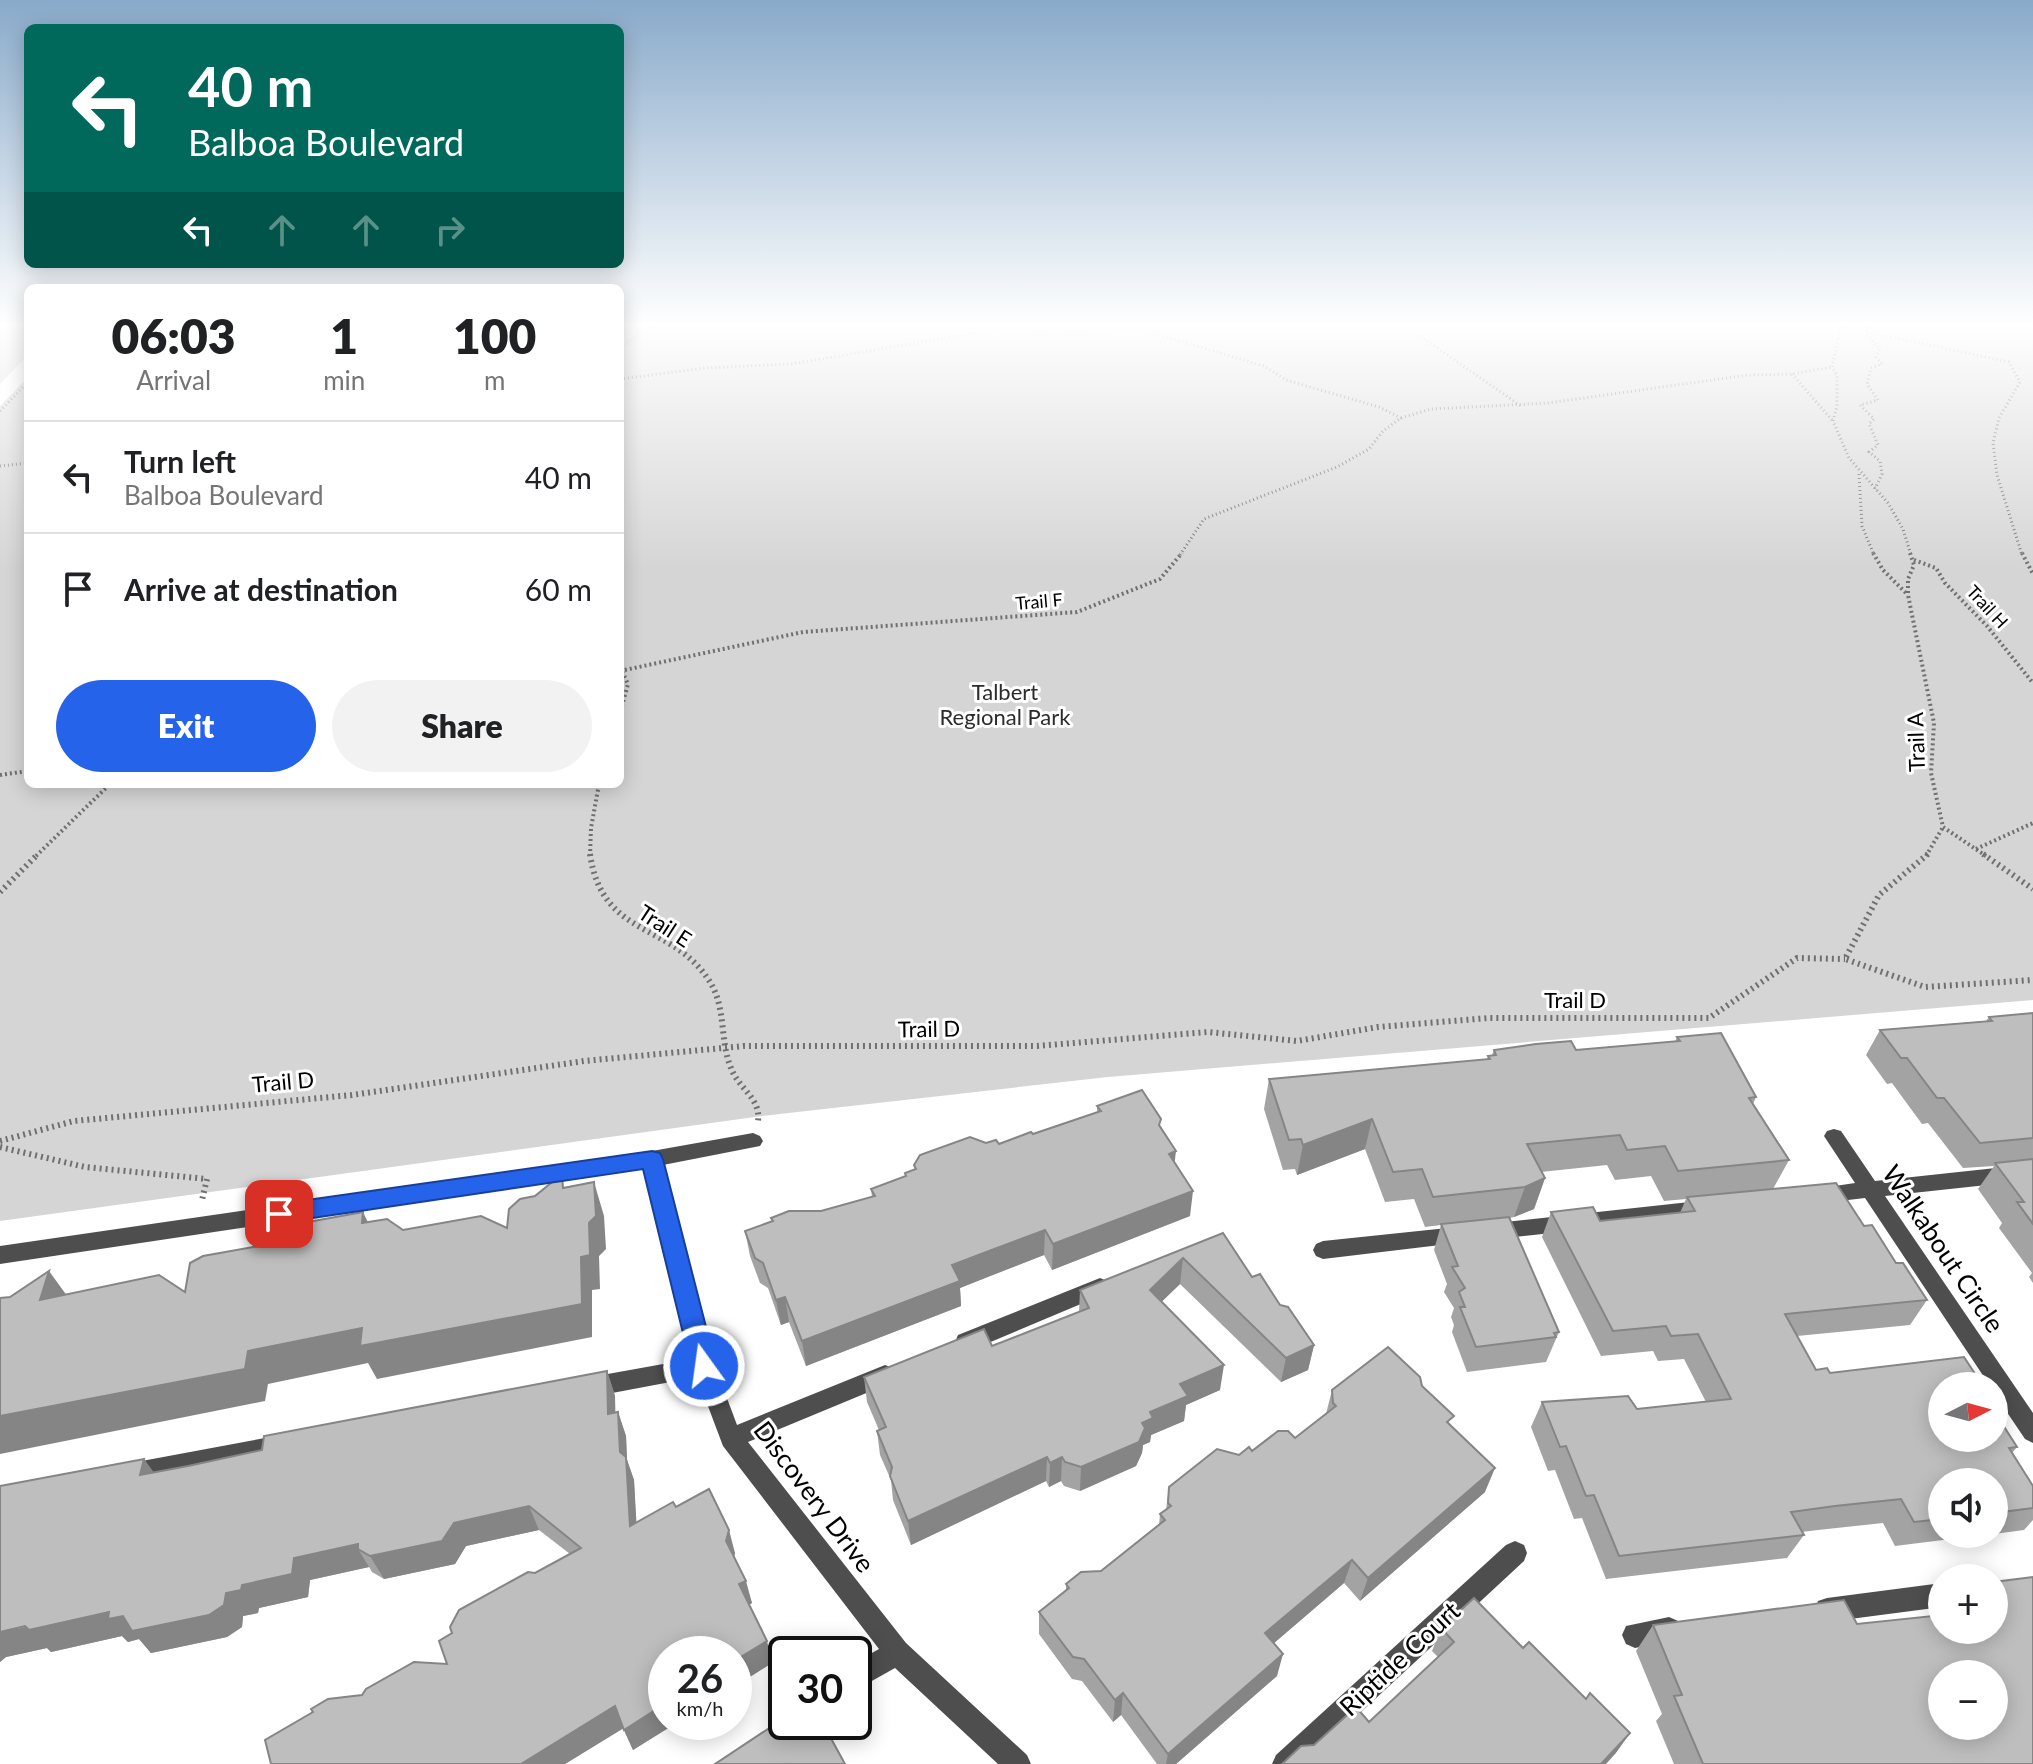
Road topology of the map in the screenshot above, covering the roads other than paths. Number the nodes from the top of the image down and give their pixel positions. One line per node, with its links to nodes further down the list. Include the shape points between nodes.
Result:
1 (1834, 1136): 5 (street, Walkabout Circle)
2 (753, 1141): 3 (street)
3 (652, 1159): 9 (street); 12 (street, Discovery Drive)
4 (2033, 1172): 5 (street)
5 (1869, 1190): 6 (street); 15 (street, Walkabout Circle)
6 (1807, 1197)
7 (1713, 1207): 8 (street)
8 (1323, 1250)
9 (0, 1255)
10 (1122, 1278): 11 (street)
11 (948, 1350)
12 (704, 1366): 14 (street); 16 (street, Discovery Drive)
13 (905, 1367): 16 (street)
14 (563, 1392)
15 (2033, 1432)
16 (731, 1438): 24 (street, Discovery Drive)
17 (297, 1443): 18 (street)
18 (109, 1478)
19 (1515, 1553): 27 (street, Riptide Court)
20 (1928, 1597): 21 (street)
21 (1804, 1613)
22 (1697, 1627): 23 (street)
23 (1635, 1635)
24 (897, 1652): 25 (street); 26 (street, Discovery Drive)
25 (872, 1667)
26 (1018, 1764)
27 (1285, 1764)

